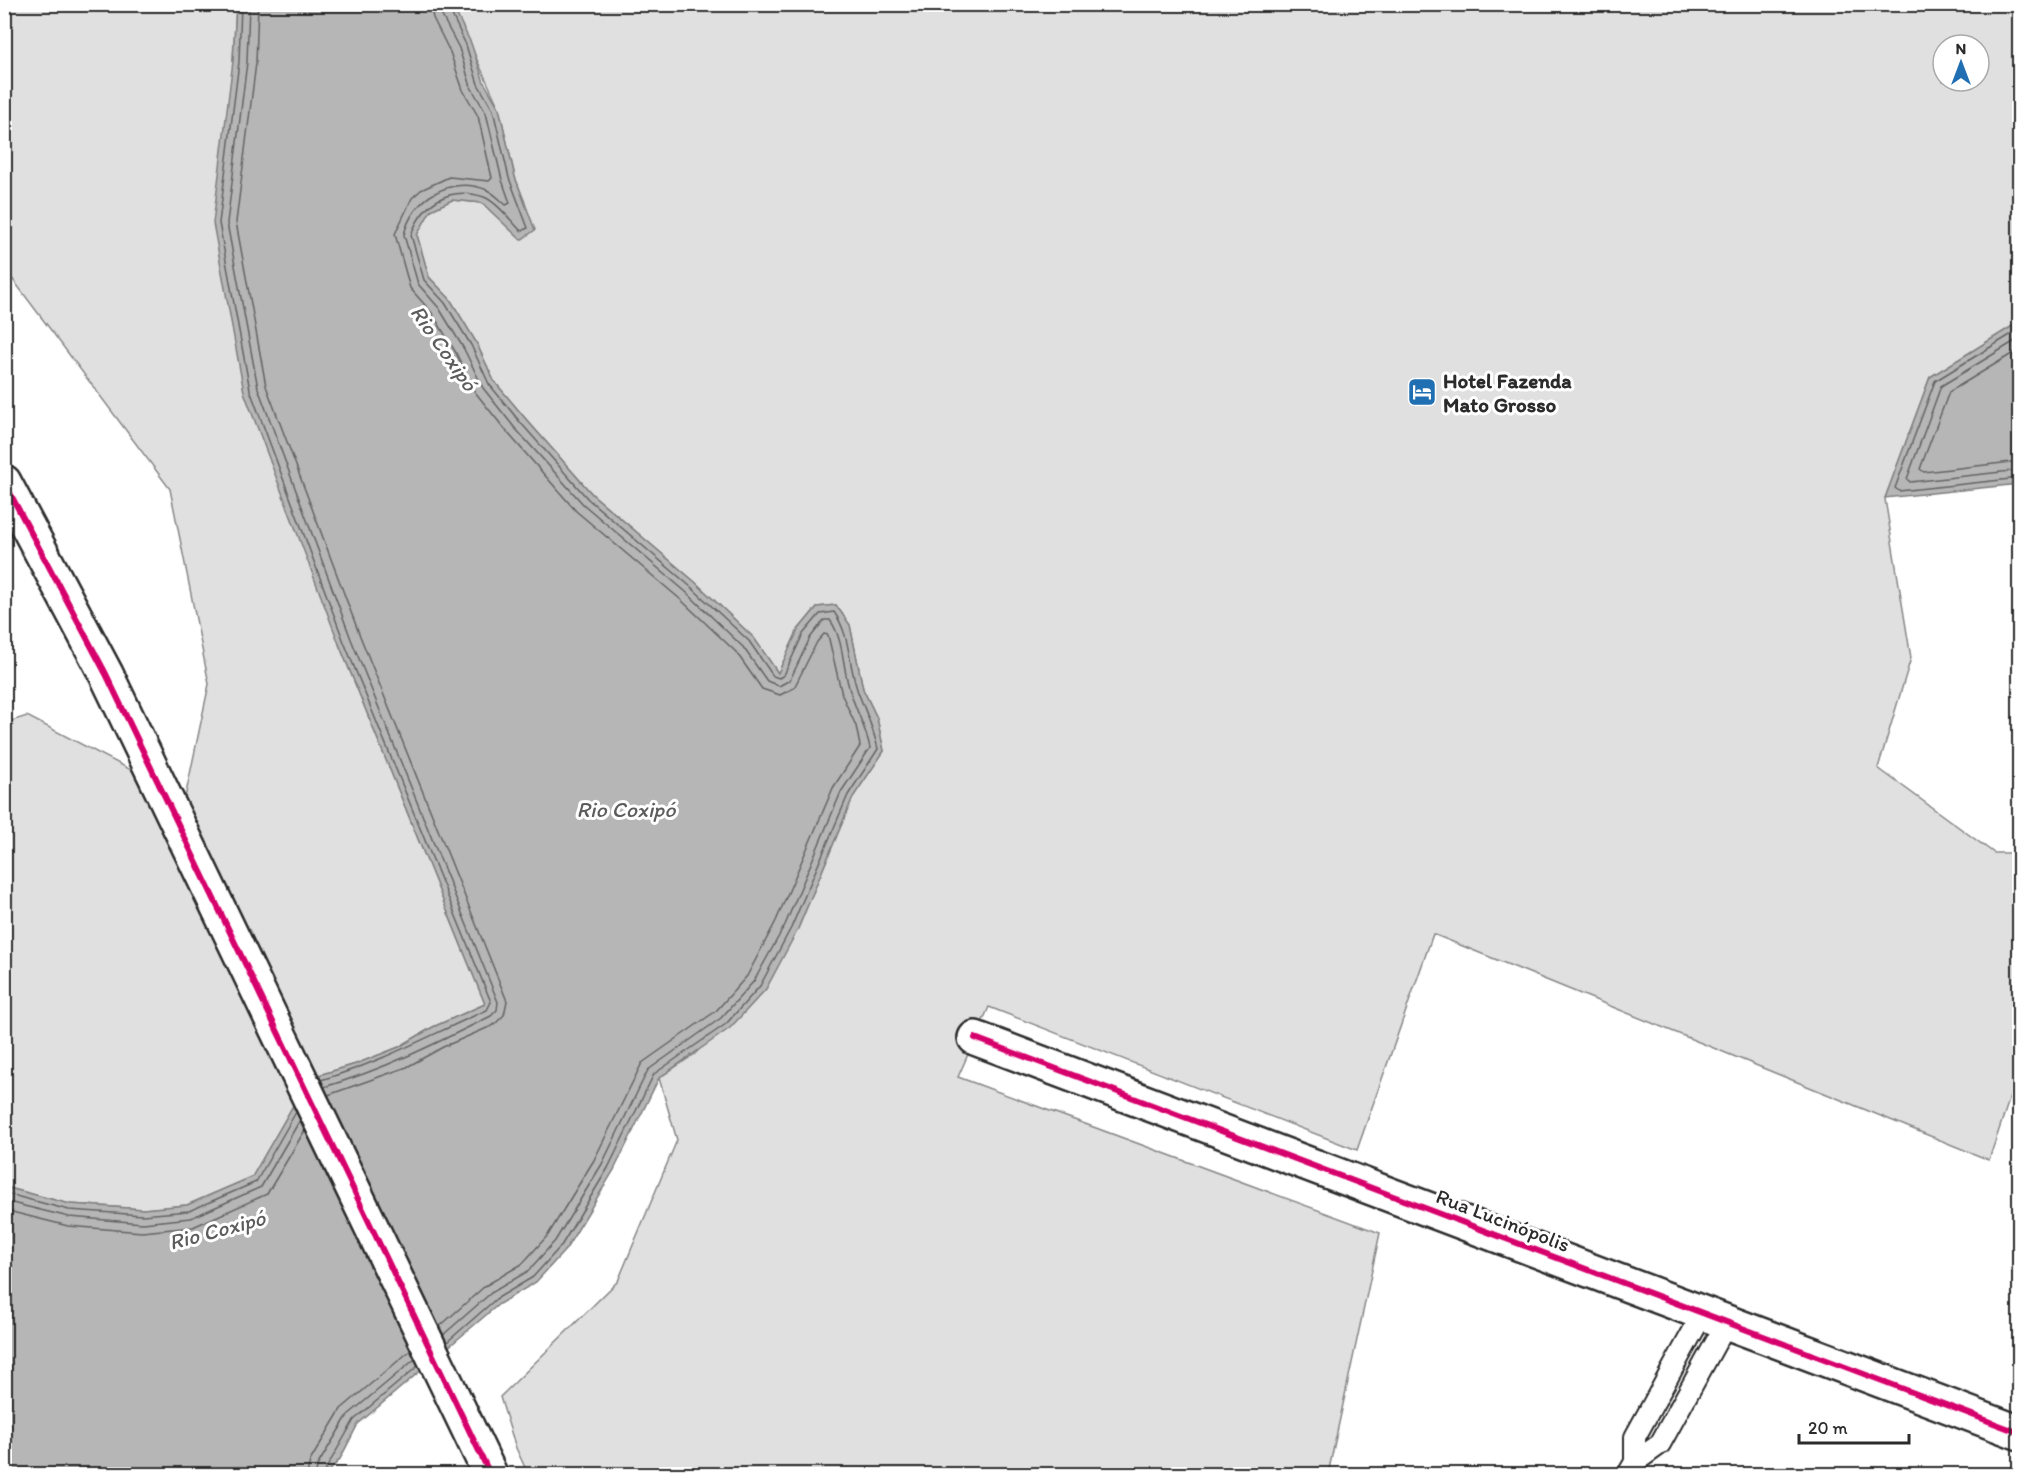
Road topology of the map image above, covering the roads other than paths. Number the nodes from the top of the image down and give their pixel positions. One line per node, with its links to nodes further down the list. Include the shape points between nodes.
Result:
1 (4, 482): 6 (street, via 106,674)
2 (975, 1038): 3 (street, Rua Lucinópolis)
3 (1715, 1318): 4 (street, Rua Lucinópolis); 5 (lane, via 1660,1444)
4 (2019, 1433)
5 (1632, 1468)
6 (489, 1474)

